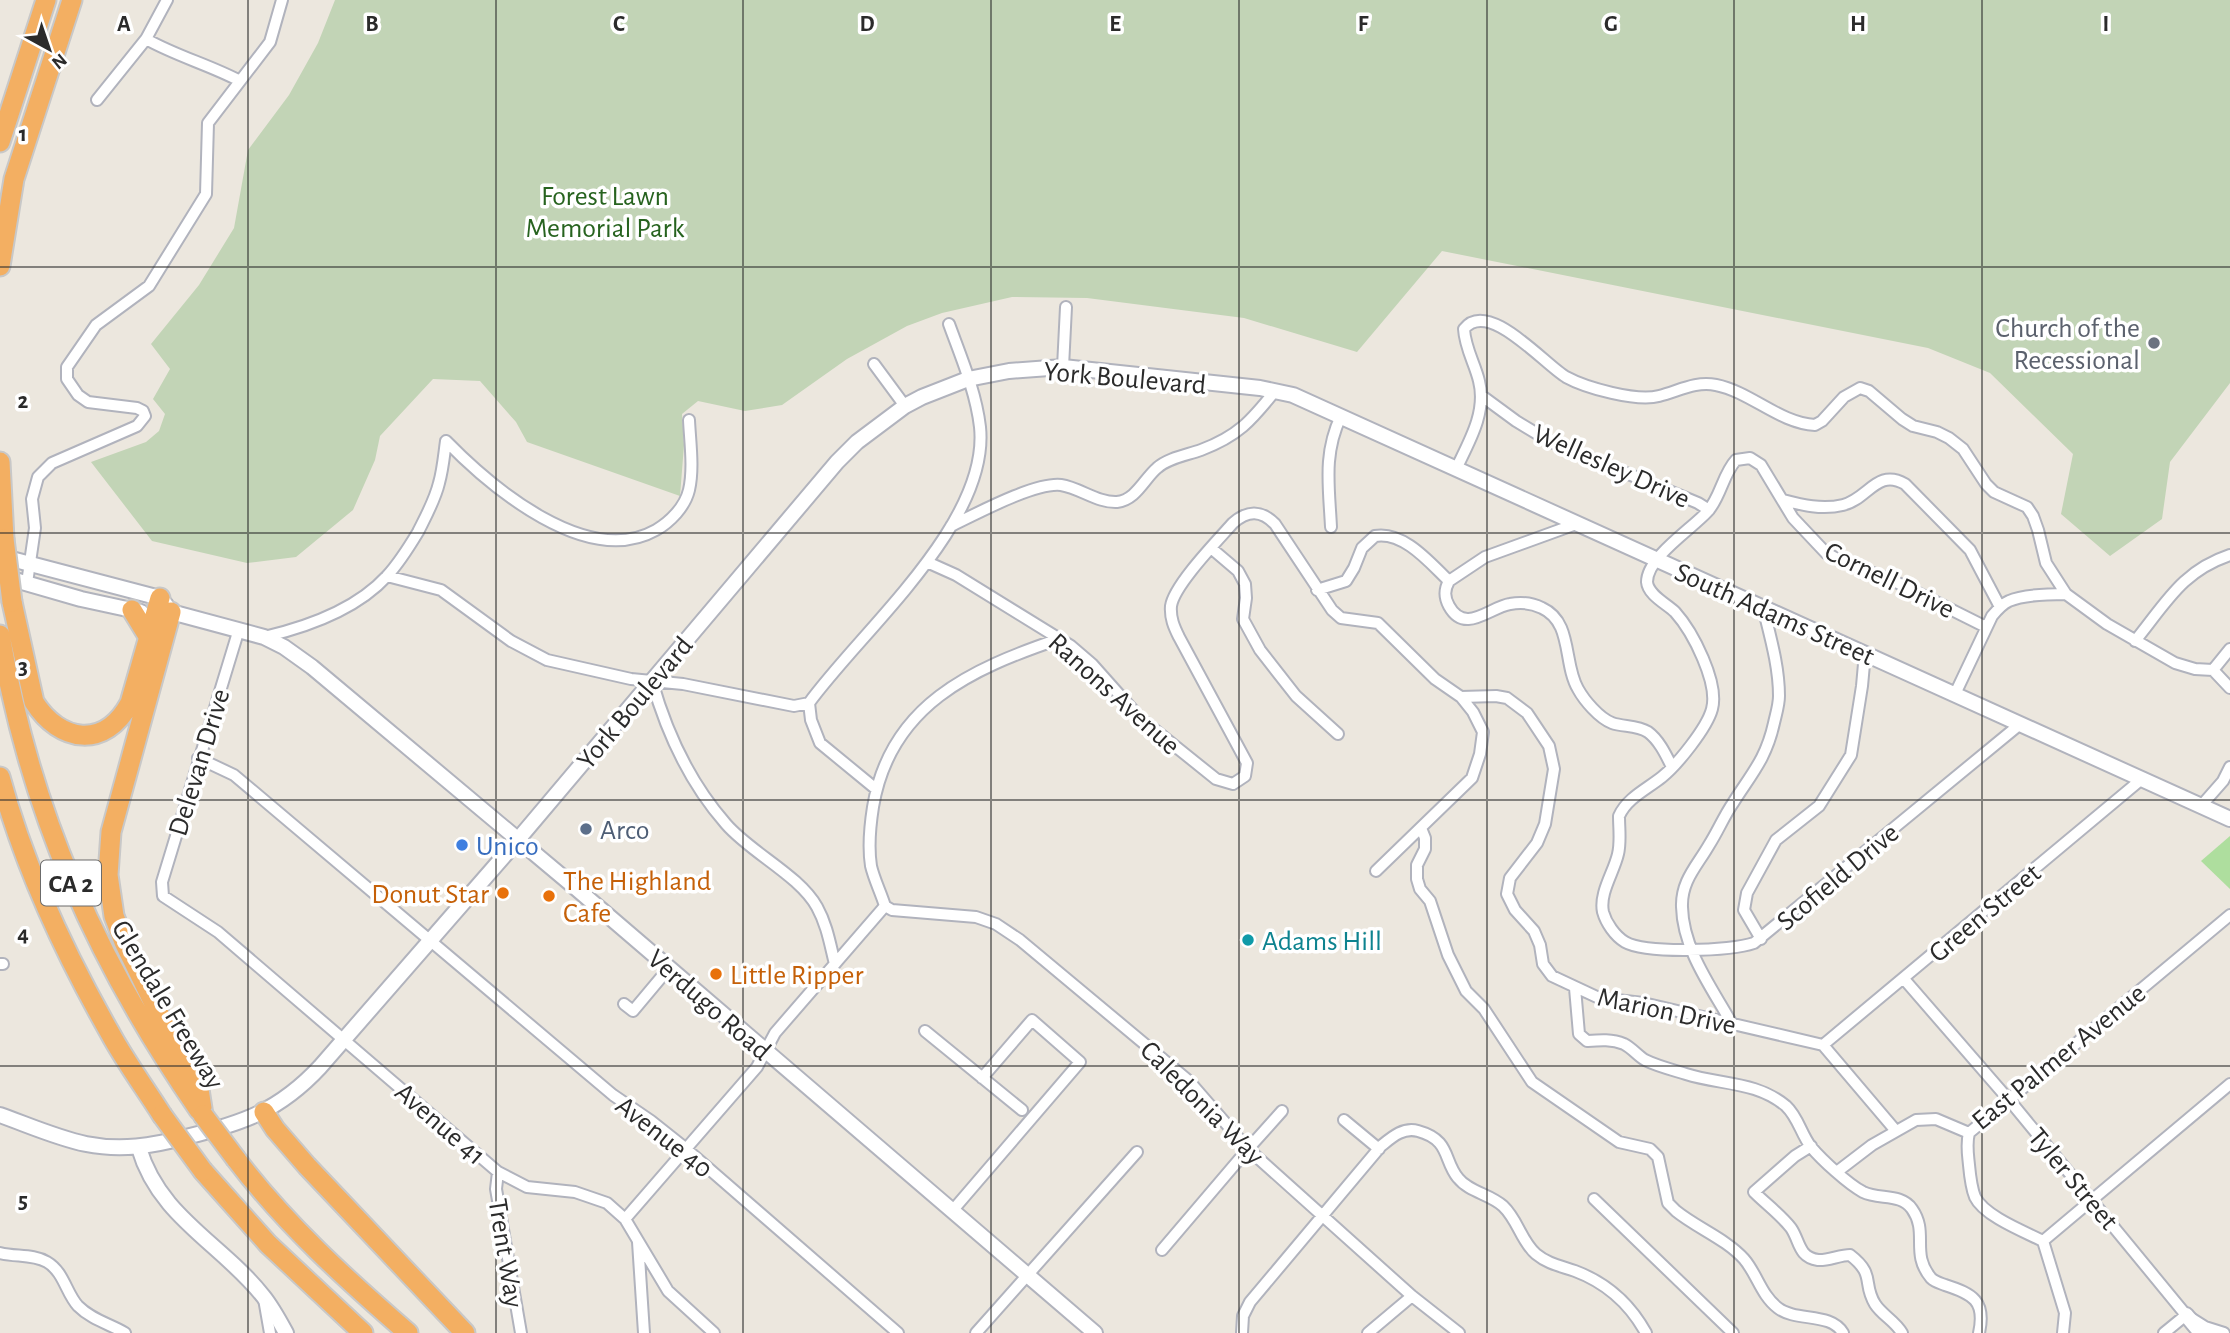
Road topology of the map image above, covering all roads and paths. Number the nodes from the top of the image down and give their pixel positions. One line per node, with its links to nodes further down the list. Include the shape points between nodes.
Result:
1 (46, 0): 8 (highway)
2 (72, 0): 9 (highway, via 14,179)
3 (167, 0): 5 (street)
4 (282, 0): 6 (street, via 270,42)
5 (146, 39): 6 (street); 7 (street)
6 (240, 80): 33 (street, via 208,123 206,194 149,286 96,325 67,367 67,379 78,396 137,408 143,411 144,421 51,463 38,477 32,499 35,528)
7 (97, 100)
8 (0, 142)
9 (0, 266)
10 (1066, 307): 13 (street)
11 (949, 324): 14 (street)
12 (874, 364): 17 (street)
13 (1063, 367): 14 (street, York Boulevard); 15 (street, York Boulevard)
14 (968, 379): 17 (street, York Boulevard); 26 (street, via 980,427 979,458)
15 (1275, 391): 18 (street, York Boulevard); 26 (street, via 1245,428 1157,467 1128,498 1117,502 1047,485)
16 (1482, 396): 22 (street, via 1476,425); 24 (street, Wellesley Drive, via 1549,441); 39 (street, via 1464,330 1472,322 1485,321 1503,327 1568,378 1630,398 1657,397 1701,383 1717,385 1815,425 1852,392 1860,388 1869,391 1902,419 1949,438 1963,449 1994,492 2027,507 2046,564)
17 (905, 406): 54 (street, York Boulevard, via 837,463)
18 (1320, 406): 19 (street, South Adams Street)
19 (1341, 416): 22 (street, South Adams Street); 27 (street, via 1328,453)
20 (689, 420): 35 (street, via 689,492 665,525 633,539 612,540 556,526 524,508 446,441 428,513)
21 (0, 462): 28 (highway)
22 (1456, 469): 25 (street, South Adams Street)
23 (1783, 500): 24 (street, Cornell Drive, via 1761,466 1750,458 1736,460); 41 (street, via 1832,507 1855,501 1880,481 1896,479 1970,550); 44 (street, Cornell Drive, via 1793,518 1826,553)
24 (1709, 510): 31 (street)
25 (1576, 524): 31 (street, South Adams Street); 36 (street, via 1485,557)
26 (951, 526): 32 (street)
27 (1331, 527)
28 (2, 548): 33 (street, Verdugo Road); 47 (highway, bridge, via 34,702 52,725 74,735 87,735 113,725 125,714)
29 (1211, 548): 38 (street, via 1242,515 1267,516); 49 (street, Ranons Avenue, via 1171,604 1172,623 1247,764 1245,776 1233,784 1216,779 1140,719 1092,664); 60 (street, via 1238,571 1245,584 1243,619 1260,650 1296,696)
30 (2230, 555): 50 (street, via 2184,579)
31 (1656, 560): 40 (street, South Adams Street); 63 (street, via 1647,580 1649,589 1683,622 1713,689 1706,724)
32 (927, 562): 49 (street, Ranons Avenue); 58 (street)
33 (30, 565): 37 (street); 42 (street, Verdugo Road)
34 (0, 576): 37 (street, Verdugo Road)
35 (387, 576): 48 (street, via 334,613); 54 (street, via 441,590 511,641 547,660)
36 (1449, 581): 38 (street, via 1405,543 1384,535 1375,536 1362,548 1346,581); 63 (street, via 1445,598 1453,613 1463,618 1485,615 1508,604 1528,603 1545,609 1564,638 1577,688 1609,722 1654,737)
37 (27, 583): 43 (street, Verdugo Road)
38 (1317, 590): 57 (street, via 1341,618 1378,623 1435,679)
39 (2066, 594): 41 (street, Cornell Drive, via 2018,599); 50 (street)
40 (1763, 607): 52 (street, South Adams Street); 77 (street, via 1779,699 1766,752 1686,880 1681,905)
41 (2000, 607): 44 (street, Cornell Drive)
42 (162, 609): 43 (street, Verdugo Road); 45 (street, Verdugo Road); 47 (highway); 91 (highway, via 111,832 108,875 114,916 124,942 198,1083)
43 (132, 610): 47 (highway)
44 (1986, 627): 56 (street, Cornell Drive)
45 (239, 629): 48 (street, Verdugo Road); 61 (street, Delevan Drive)
46 (0, 635): 91 (highway, Glendale Freeway / CA 2, via 20,734 51,835 77,898 139,1018)
47 (148, 636)
48 (264, 636): 70 (street, Verdugo Road, via 312,667)
49 (1059, 639): 66 (street, via 975,674 928,704 902,731)
50 (2135, 641): 53 (street, via 2185,667)
51 (2230, 649): 53 (street)
52 (1865, 653): 56 (street, South Adams Street); 75 (street, via 1851,755 1819,806 1776,839 1747,893 1744,910)
53 (2213, 670): 55 (street)
54 (652, 681): 58 (street, via 794,706); 70 (street, York Boulevard); 78 (street, via 685,769 725,824 804,889 826,926)
55 (2230, 688)
56 (1955, 694): 59 (street, South Adams Street)
57 (1461, 697): 69 (street, via 1483,732 1480,754 1472,778); 81 (street, Marion Drive, via 1507,698 1527,713 1549,746 1554,769 1545,824 1538,843 1510,878 1507,894 1515,911 1534,931 1547,970)
58 (809, 703): 66 (street, via 820,743)
59 (2019, 725): 65 (street, South Adams Street); 75 (street, Scofield Drive)
60 (1338, 734)
61 (198, 758): 72 (street, Delevan Drive, via 162,882); 76 (street, Avenue 40, via 234,775)
62 (2230, 766): 67 (street)
63 (1672, 767): 77 (street, Scofield Drive, via 1619,816 1619,851 1603,910 1612,930 1626,942)
64 (0, 777): 125 (highway, CA 2, bridge, via 39,890 68,954 111,1035 162,1115 203,1171 268,1244)
65 (2143, 778): 67 (street, South Adams Street); 80 (street, Green Street)
66 (876, 789): 73 (street, via 870,848)
67 (2202, 806): 68 (street, South Adams Street)
68 (2230, 819)
69 (1421, 828): 71 (street); 139 (street, via 1425,838 1417,879 1430,901 1455,971 1532,1082 1619,1143 1650,1149 1658,1157 1668,1203 1676,1211 1743,1258 1758,1286 1778,1308 1793,1316 1826,1320)
70 (518, 839): 76 (street, York Boulevard); 79 (street, Verdugo Road)
71 (1376, 871)
72 (163, 896): 85 (street, Avenue 41, via 218,932)
73 (885, 906): 78 (street); 102 (street, Caledonia Way, via 976,918 1008,932 1189,1081)
74 (2230, 915): 90 (street, East Palmer Avenue)
75 (1761, 939): 77 (street, Scofield Drive, via 1743,947)
76 (430, 941): 85 (street, York Boulevard); 101 (street, Avenue 40, via 613,1095)
77 (1690, 949): 83 (street)
78 (835, 964): 87 (street, via 775,1033)
79 (669, 968): 82 (street, via 633,1011); 87 (street, Verdugo Road)
80 (1905, 979): 86 (street, Green Street); 90 (street, Tyler Street)
81 (1575, 988): 83 (street, Marion Drive, via 1599,998 1643,1003); 99 (street, via 1579,1034 1587,1041 1625,1045 1646,1060 1689,1075 1770,1095 1791,1112)
82 (624, 1004)
83 (1732, 1024): 86 (street, Marion Drive)
84 (925, 1031): 88 (street)
85 (344, 1040): 94 (street, York Boulevard, via 305,1083); 106 (street, Avenue 41)
86 (1823, 1045): 97 (street)
87 (765, 1052): 101 (street, via 758,1067); 109 (street, Verdugo Road)
88 (982, 1078): 92 (street); 109 (street, via 1031,1020 1080,1062)
89 (2230, 1084): 108 (street)
90 (2008, 1100): 98 (street, East Palmer Avenue); 108 (street, Tyler Street)
91 (201, 1110): 126 (highway, Glendale Freeway / CA 2, bridge, via 262,1194 298,1233)
92 (1022, 1110)
93 (1282, 1111): 102 (street)
94 (264, 1112): 100 (street, York Boulevard, via 234,1125); 127 (highway, via 307,1166)
95 (0, 1115): 100 (street, York Boulevard, via 85,1144)
96 (1344, 1120): 103 (street)
97 (1896, 1131): 98 (street, East Palmer Avenue, via 1916,1120 1936,1119); 105 (street, East Palmer Avenue)
98 (1969, 1133): 113 (street, via 1976,1199 2007,1223)
99 (1811, 1146): 105 (street); 140 (street, via 1754,1192 1791,1228 1797,1246 1808,1257 1821,1261 1850,1255 1863,1265 1871,1297)
100 (139, 1148): 117 (street, via 155,1187 171,1206)
101 (685, 1148): 111 (street); 131 (street, Avenue 40)
102 (1248, 1149): 110 (street, Caledonia Way); 114 (street)
103 (1379, 1149): 110 (street); 137 (street, via 1405,1130 1436,1140 1447,1152 1458,1179 1506,1208 1534,1253 1549,1264 1600,1282 1618,1296)
104 (1137, 1152): 116 (street)
105 (1838, 1171): 141 (street, via 1864,1192 1900,1199 1912,1207 1921,1227 1923,1265 1933,1281 1969,1293 1983,1317)
106 (498, 1172): 111 (street, Avenue 41, via 527,1186 575,1192 607,1203); 128 (street, Trent Way, via 496,1189)
107 (1594, 1199): 138 (street)
108 (2092, 1200): 113 (street); 119 (street, Tyler Street)
109 (953, 1210): 116 (street, Verdugo Road)
110 (1323, 1217): 118 (street, Caledonia Way); 134 (street, via 1250,1302)
111 (625, 1219): 112 (street, Avenue 41)
112 (638, 1239): 129 (street); 130 (street, Avenue 41, via 668,1291)
113 (2043, 1241): 142 (street, via 2065,1313)
114 (1162, 1250)
115 (0, 1253): 120 (street, via 51,1264 77,1305)
116 (1028, 1274): 132 (street); 133 (street, Verdugo Road)
117 (264, 1296): 123 (street); 124 (street)
118 (1412, 1296): 135 (street); 136 (street, Caledonia Way)
119 (2186, 1315): 143 (street); 144 (street); 145 (street, Tyler Street)
120 (96, 1320): 121 (street); 122 (street)
121 (100, 1333)
122 (125, 1333)
123 (270, 1333)
124 (286, 1333)
125 (363, 1333)
126 (408, 1333)
127 (465, 1333)
128 (521, 1333)
129 (644, 1333)
130 (714, 1333)
131 (898, 1333)
132 (976, 1333)
133 (1095, 1333)
134 (1242, 1333)
135 (1368, 1333)
136 (1459, 1333)
137 (1646, 1333)
138 (1733, 1333)
139 (1843, 1333)
140 (1902, 1333)
141 (1979, 1333)
142 (2063, 1333)
143 (2164, 1333)
144 (2201, 1333)
145 (2224, 1333)

